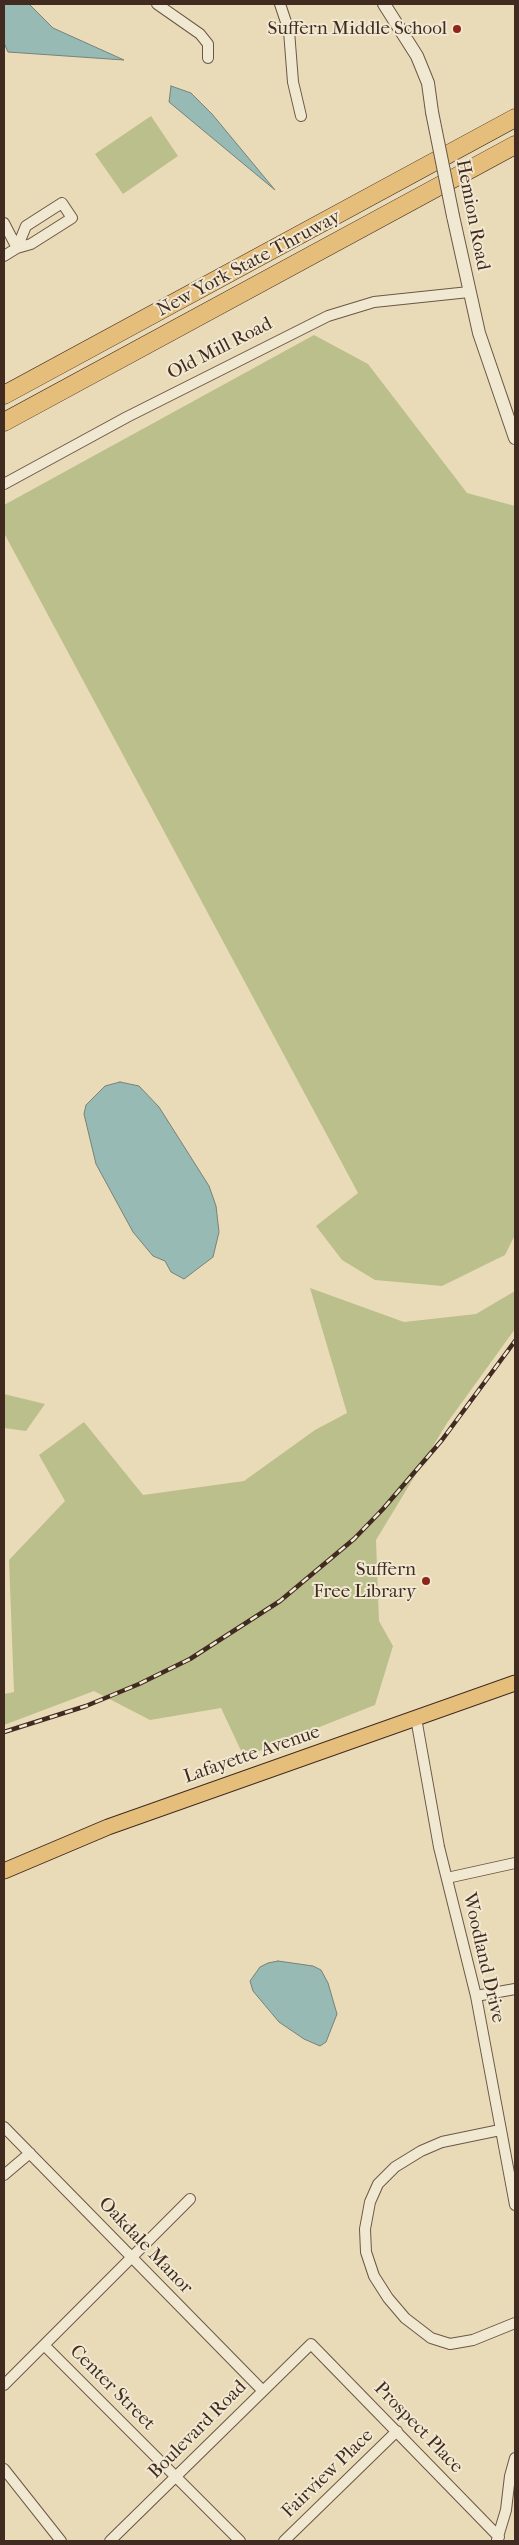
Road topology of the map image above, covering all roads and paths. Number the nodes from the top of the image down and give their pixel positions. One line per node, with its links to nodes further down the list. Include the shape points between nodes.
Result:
1 (157, 4): 4 (street, via 200,34 208,44)
2 (280, 4): 5 (street, via 289,31 293,82)
3 (384, 4): 11 (street, Hemion Road, bridge, via 417,56 428,83)
4 (208, 58)
5 (301, 116)
6 (515, 118): 12 (highway, New York State Thruway)
7 (515, 145): 14 (highway, New York State Thruway)
8 (4, 223): 9 (street)
9 (17, 248): 9 (street, via 26,226 62,203 72,218 31,244); 10 (street)
10 (4, 256)
11 (469, 292): 13 (street, Hemion Road, via 490,371); 16 (street, Old Mill Road, via 374,302 328,316 126,417)
12 (4, 395)
13 (511, 418): 15 (street, Hemion Road)
14 (4, 422)
15 (515, 438)
16 (4, 484)
17 (515, 1683): 18 (main road, Lafayette Avenue)
18 (416, 1718): 20 (main road, Lafayette Avenue, via 108,1827); 21 (street, Woodland Drive)
19 (515, 1863): 21 (street)
20 (4, 1871)
21 (447, 1878): 23 (street, Woodland Drive)
22 (515, 1988): 23 (street)
23 (476, 1996): 25 (street, Woodland Drive)
24 (4, 2127): 26 (street, Oakdale Manor)
25 (500, 2130): 29 (street, Woodland Drive); 31 (street, via 442,2142 395,2167 378,2184 370,2202 365,2229 366,2252 374,2276 388,2298 405,2318 431,2338 450,2344 473,2340)
26 (30, 2152): 27 (street); 30 (street, Oakdale Manor)
27 (4, 2175)
28 (190, 2199): 30 (street)
29 (515, 2205)
30 (132, 2258): 33 (street); 35 (street, Oakdale Manor)
31 (515, 2323)
32 (311, 2344): 35 (street, Boulevard Road); 36 (street, Prospect Place)
33 (44, 2345): 34 (street); 39 (street, Center Street)
34 (4, 2385)
35 (262, 2390): 39 (street, Boulevard Road)
36 (397, 2431): 40 (street, Prospect Place); 44 (street, Fairview Place)
37 (515, 2458): 40 (street)
38 (4, 2469): 41 (street)
39 (176, 2476): 42 (street, Boulevard Road); 43 (street, Center Street)
40 (498, 2539)
41 (61, 2541)
42 (110, 2541)
43 (240, 2541)
44 (284, 2541)

